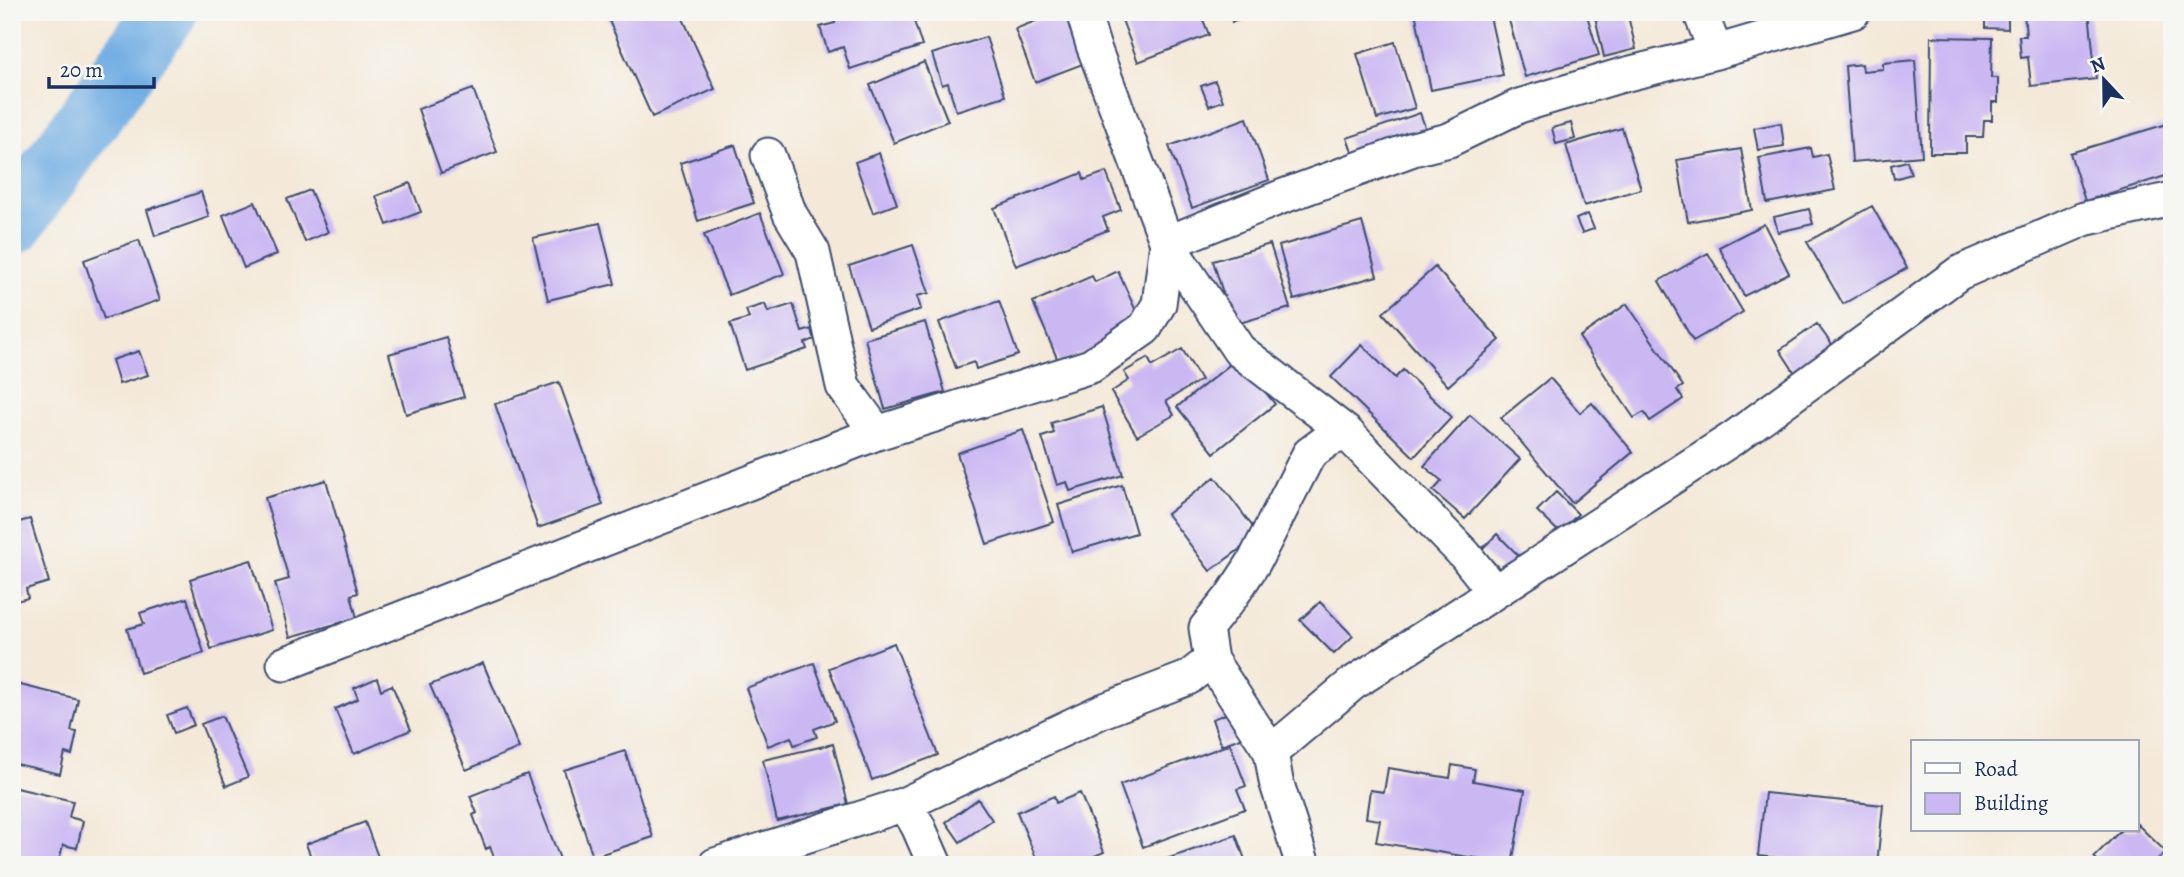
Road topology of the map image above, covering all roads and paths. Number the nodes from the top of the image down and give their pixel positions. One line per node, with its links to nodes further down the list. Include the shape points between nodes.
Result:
1 (1083, 12): 7 (street)
2 (1700, 12): 4 (street)
3 (1853, 12): 4 (street)
4 (1716, 52): 7 (street, via 1519,106 1449,140 1281,197)
5 (768, 155): 8 (street, via 790,214 813,252 843,386)
6 (2172, 199): 10 (street, via 2084,219 1959,273 1735,437)
7 (1167, 243): 8 (street, via 1159,304 1144,328 1091,366); 9 (street, via 1239,350)
8 (877, 433): 12 (street)
9 (1347, 433): 10 (street); 11 (street, via 1309,454 1254,562 1206,628)
10 (1493, 590): 13 (street, via 1352,684)
11 (1211, 660): 13 (street); 14 (street, via 1188,678 1102,711)
12 (284, 664)
13 (1271, 752): 17 (street)
14 (905, 804): 15 (street); 16 (street)
15 (715, 865)
16 (935, 865)
17 (1303, 865)

